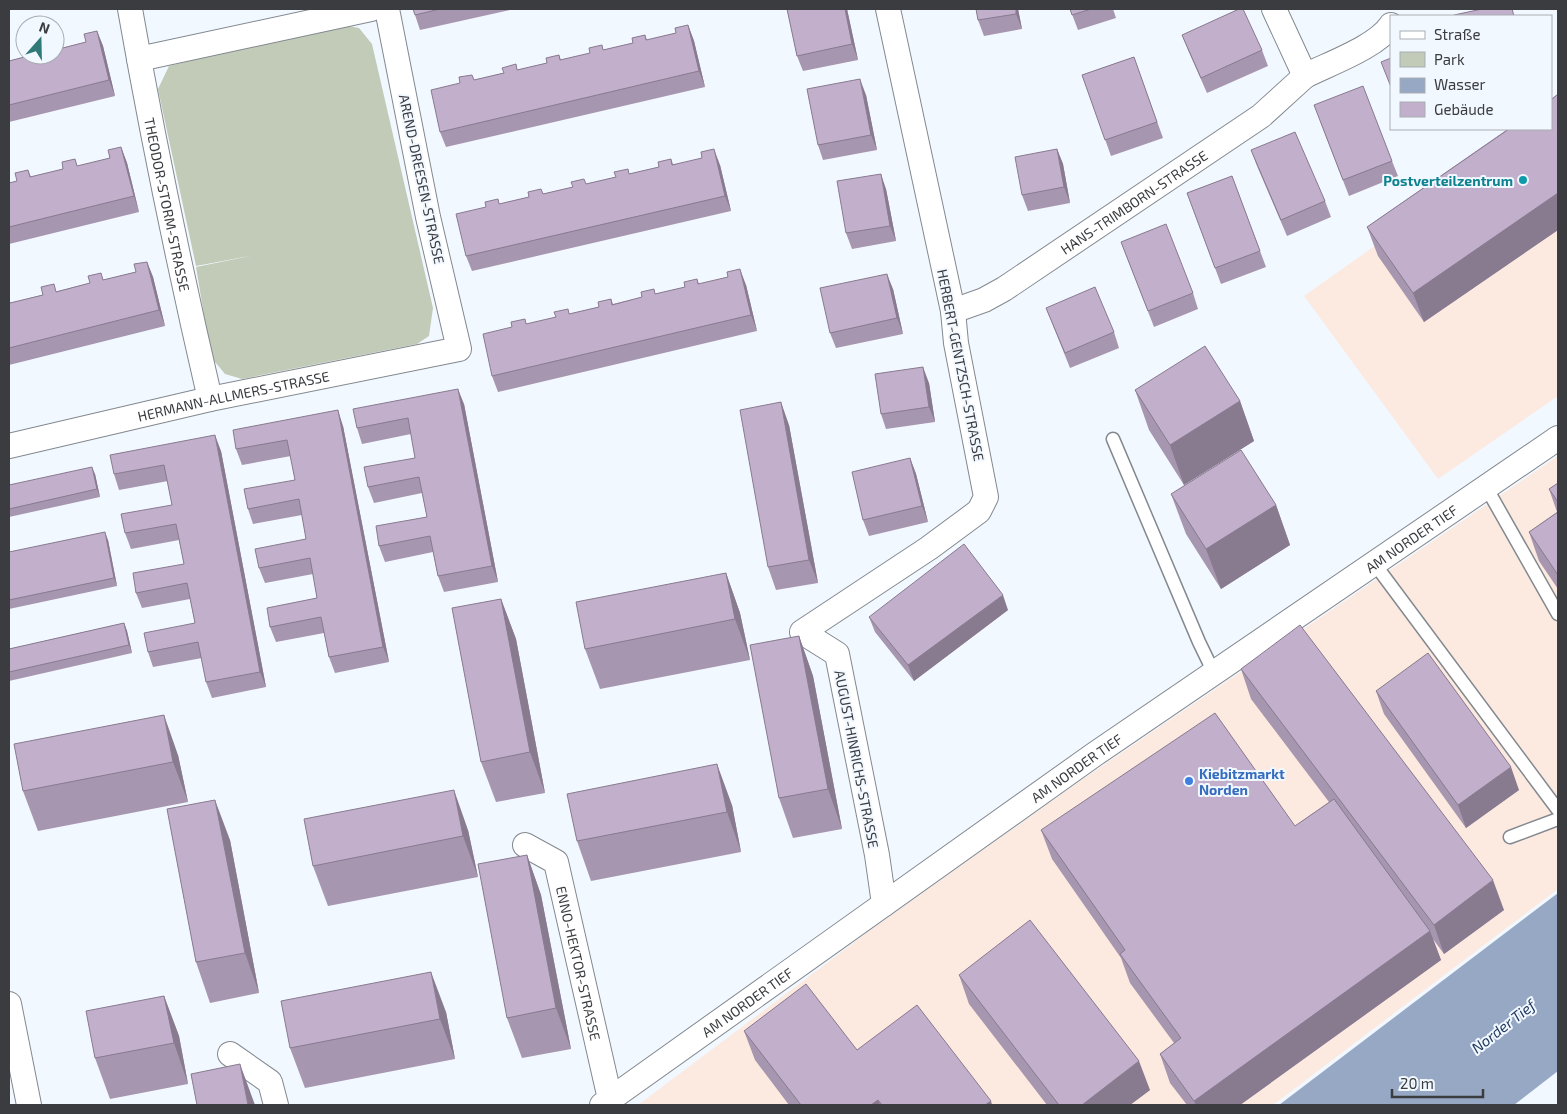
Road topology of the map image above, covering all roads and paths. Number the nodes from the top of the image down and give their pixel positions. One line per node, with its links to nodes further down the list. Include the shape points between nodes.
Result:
1 (130, 9): 7 (street, THEODOR-STORM-STRASSE)
2 (371, 9): 7 (street)
3 (387, 9): 10 (street, AREND-DREESEN-STRASSE, via 428,217)
4 (888, 9): 9 (street, HERBERT-GENTZSCH-STRASSE)
5 (1274, 9): 8 (street)
6 (1390, 27): 8 (street, HANS-TRIMBORN-STRASSE, via 1361,49)
7 (139, 59): 11 (street, THEODOR-STORM-STRASSE, via 179,266)
8 (1305, 76): 9 (street, HANS-TRIMBORN-STRASSE, via 1261,116 1004,289)
9 (953, 311): 18 (street, HERBERT-GENTZSCH-STRASSE, via 956,343 986,498 979,511 929,548)
10 (459, 349): 11 (street, HERMANN-ALLMERS-STRASSE)
11 (210, 399): 14 (street, HERMANN-ALLMERS-STRASSE)
12 (1558, 438): 15 (street, AM NORDER TIEF)
13 (1113, 439): 19 (lane)
14 (9, 446)
15 (1486, 487): 16 (street, AM NORDER TIEF); 17 (lane)
16 (1374, 563): 19 (street, AM NORDER TIEF); 20 (lane)
17 (1558, 614)
18 (802, 632): 24 (street, AUGUST-HINRICHS-STRASSE, via 837,654)
19 (1214, 673): 24 (street, AM NORDER TIEF)
20 (1558, 810)
21 (1558, 819): 22 (lane)
22 (1510, 837)
23 (525, 845): 28 (street, ENNO-HEKTOR-STRASSE, via 556,862)
24 (884, 904): 28 (street, AM NORDER TIEF)
25 (9, 1004): 26 (street)
26 (12, 1037): 29 (street)
27 (230, 1054): 30 (street, via 270,1082)
28 (606, 1102)
29 (30, 1105)
30 (276, 1105)

